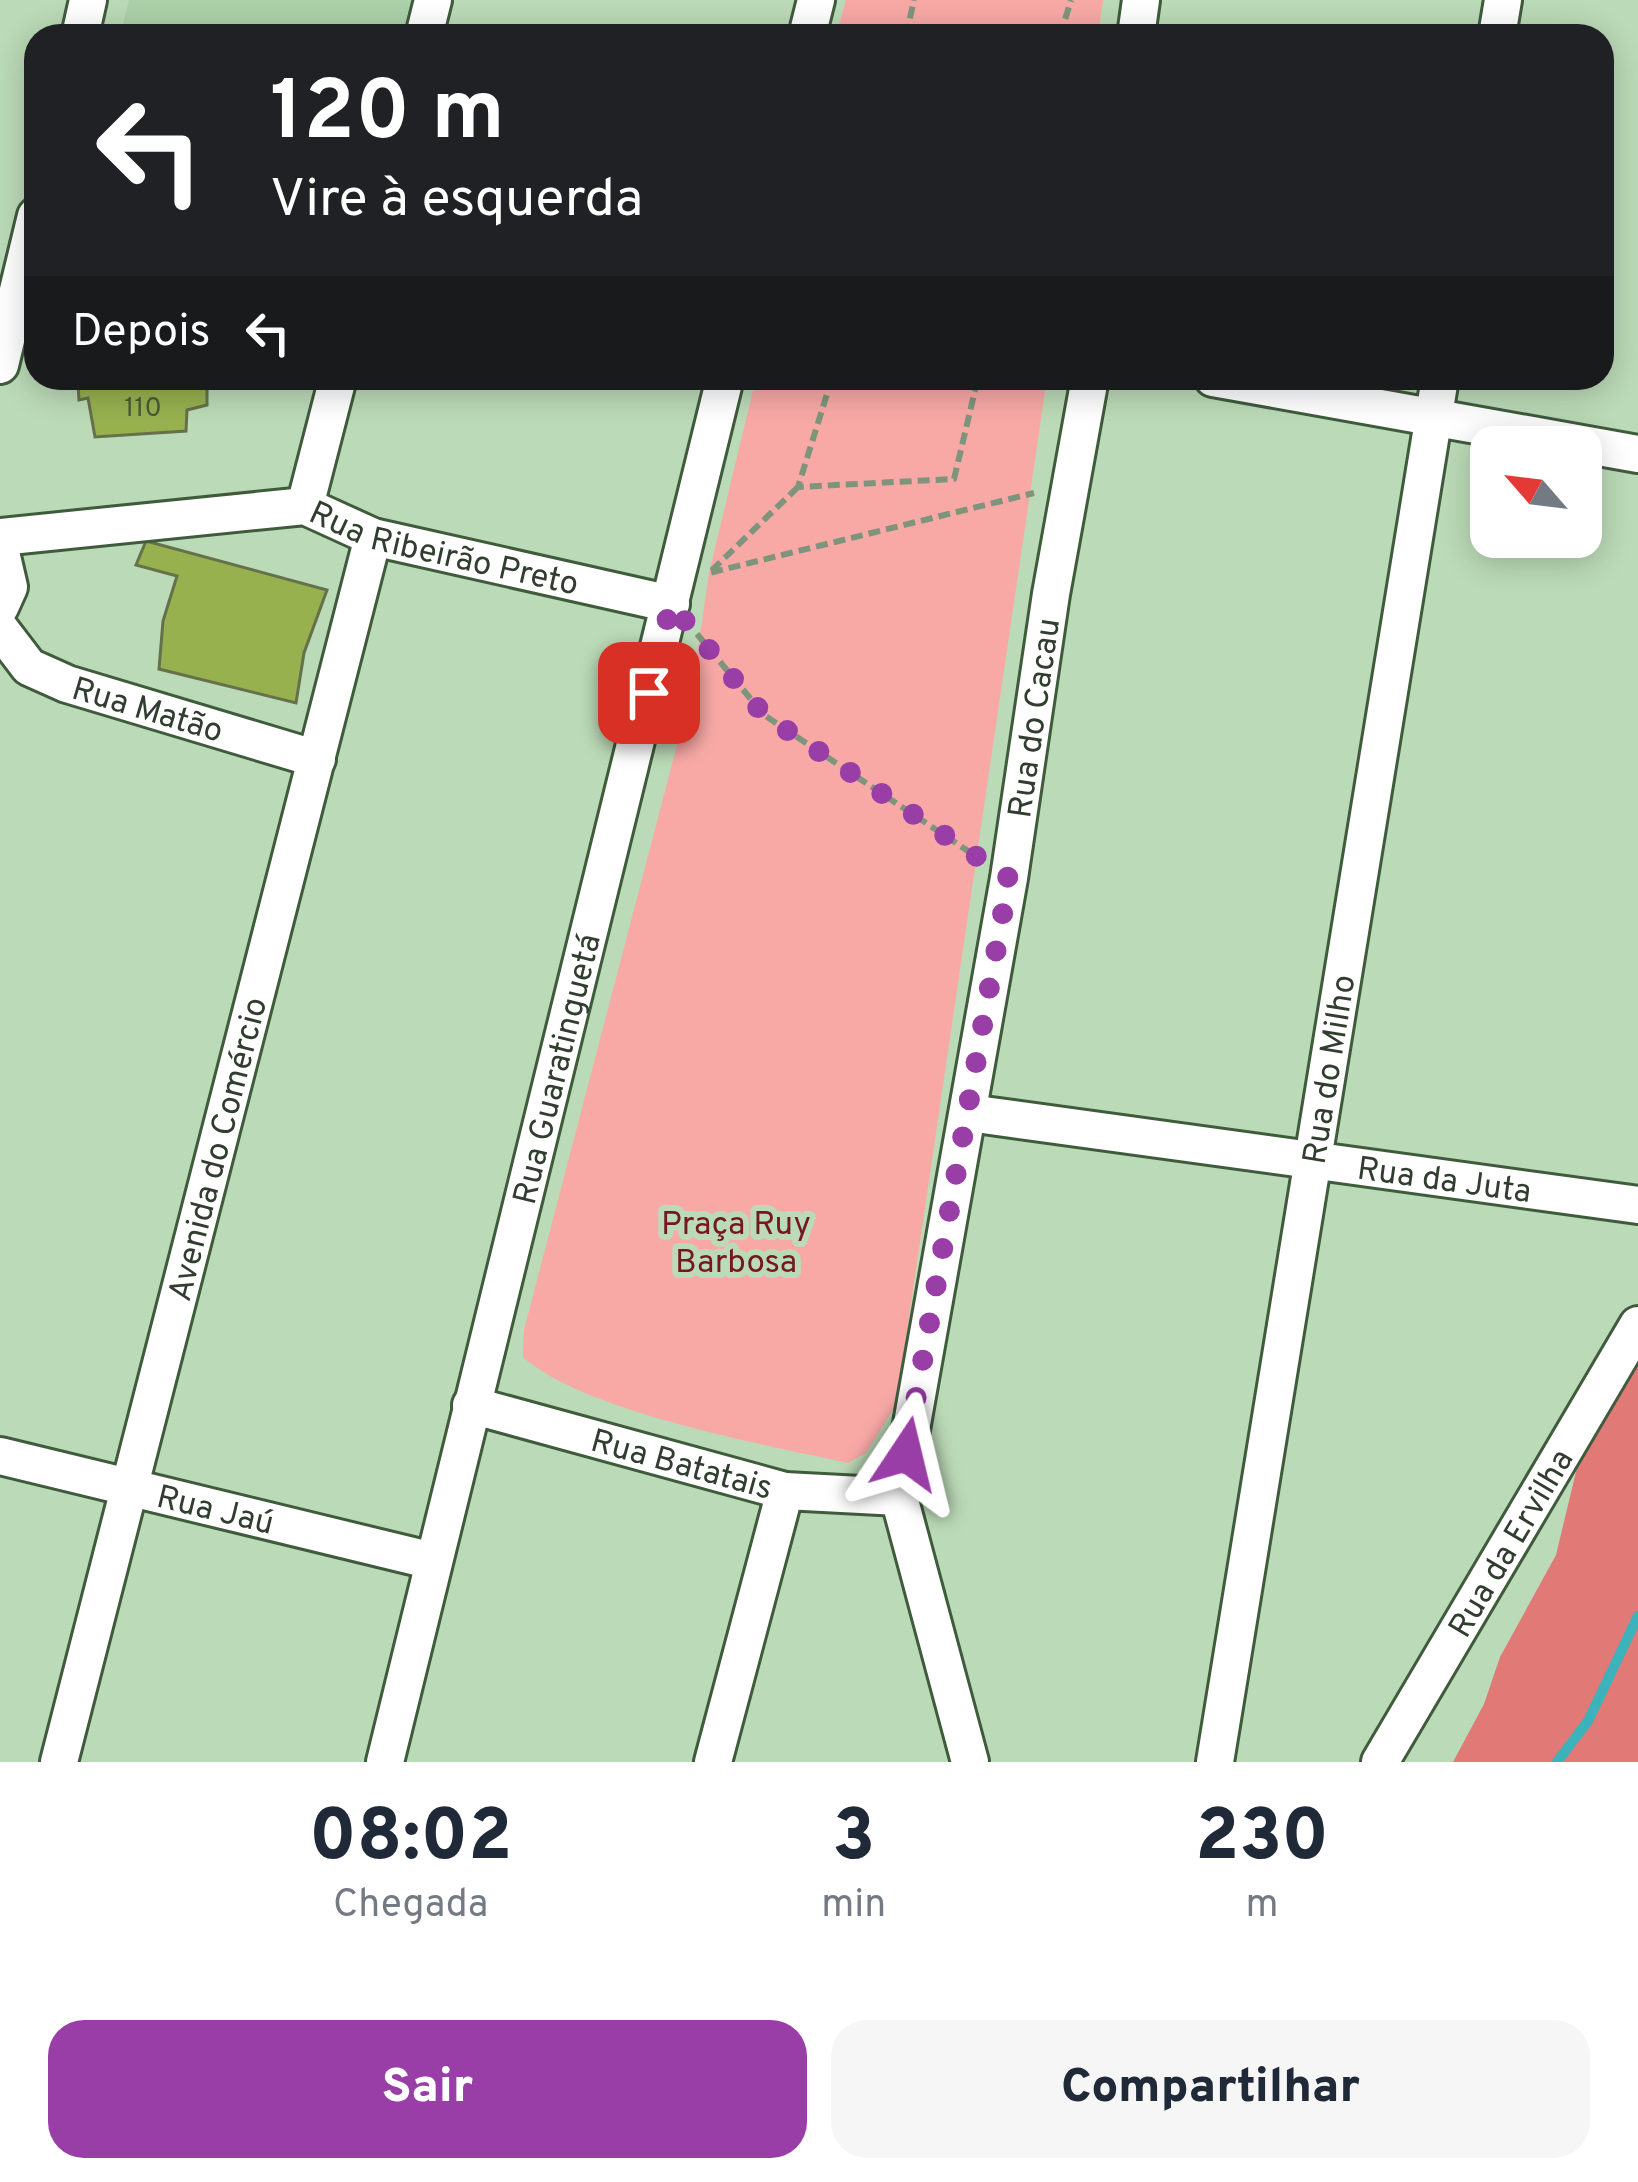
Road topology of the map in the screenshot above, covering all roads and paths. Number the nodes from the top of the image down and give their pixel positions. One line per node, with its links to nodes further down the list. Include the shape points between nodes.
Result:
1 (24, 266): 2 (street)
2 (0, 365)
3 (335, 390): 14 (street)
4 (722, 390): 18 (street, Rua Guaratinguetá)
5 (828, 390): 13 (path)
6 (975, 390): 13 (path, via 954,479)
7 (1088, 390): 12 (street, Rua do Cacau)
8 (1279, 390): 10 (street)
9 (1438, 390): 10 (street, Rua do Milho)
10 (1434, 418): 11 (street); 24 (street, Rua do Milho)
11 (1638, 454)
12 (1069, 485): 13 (path, via 710,573); 22 (street, Rua do Cacau)
13 (798, 487)
14 (305, 506): 15 (street, Rua Ribeirão Preto); 16 (street, Rua Ribeirão Preto)
15 (0, 537)
16 (373, 537): 18 (street, Rua Ribeirão Preto); 21 (street, Avenida do Comércio)
17 (0, 548): 19 (street, via 9,587)
18 (671, 604): 22 (path, via 764,715); 27 (street, Rua Guaratinguetá)
19 (0, 608)
20 (0, 629): 21 (street, Rua Matão, via 29,667 67,683)
21 (317, 760): 29 (street, Avenida do Comércio)
22 (1009, 878): 23 (street, Rua do Cacau)
23 (968, 1113): 24 (street, Rua da Juta); 31 (street, Rua do Cacau)
24 (1315, 1159): 25 (street, Rua da Juta); 37 (street, Rua do Milho)
25 (1638, 1204)
26 (1638, 1324): 38 (street, Rua da Ervilha)
27 (470, 1405): 30 (street, Rua Batatais); 32 (street, Rua Guaratinguetá)
28 (0, 1456): 29 (street, Rua Jaú)
29 (130, 1488): 32 (street, Rua Jaú); 33 (street, Avenida do Comércio)
30 (785, 1492): 31 (street, Rua Batatais); 35 (street)
31 (899, 1497): 36 (street, Rua do Cacau)
32 (433, 1561): 34 (street, Rua Guaratinguetá)
33 (59, 1762)
34 (385, 1762)
35 (713, 1762)
36 (970, 1762)
37 (1215, 1762)
38 (1381, 1762)

